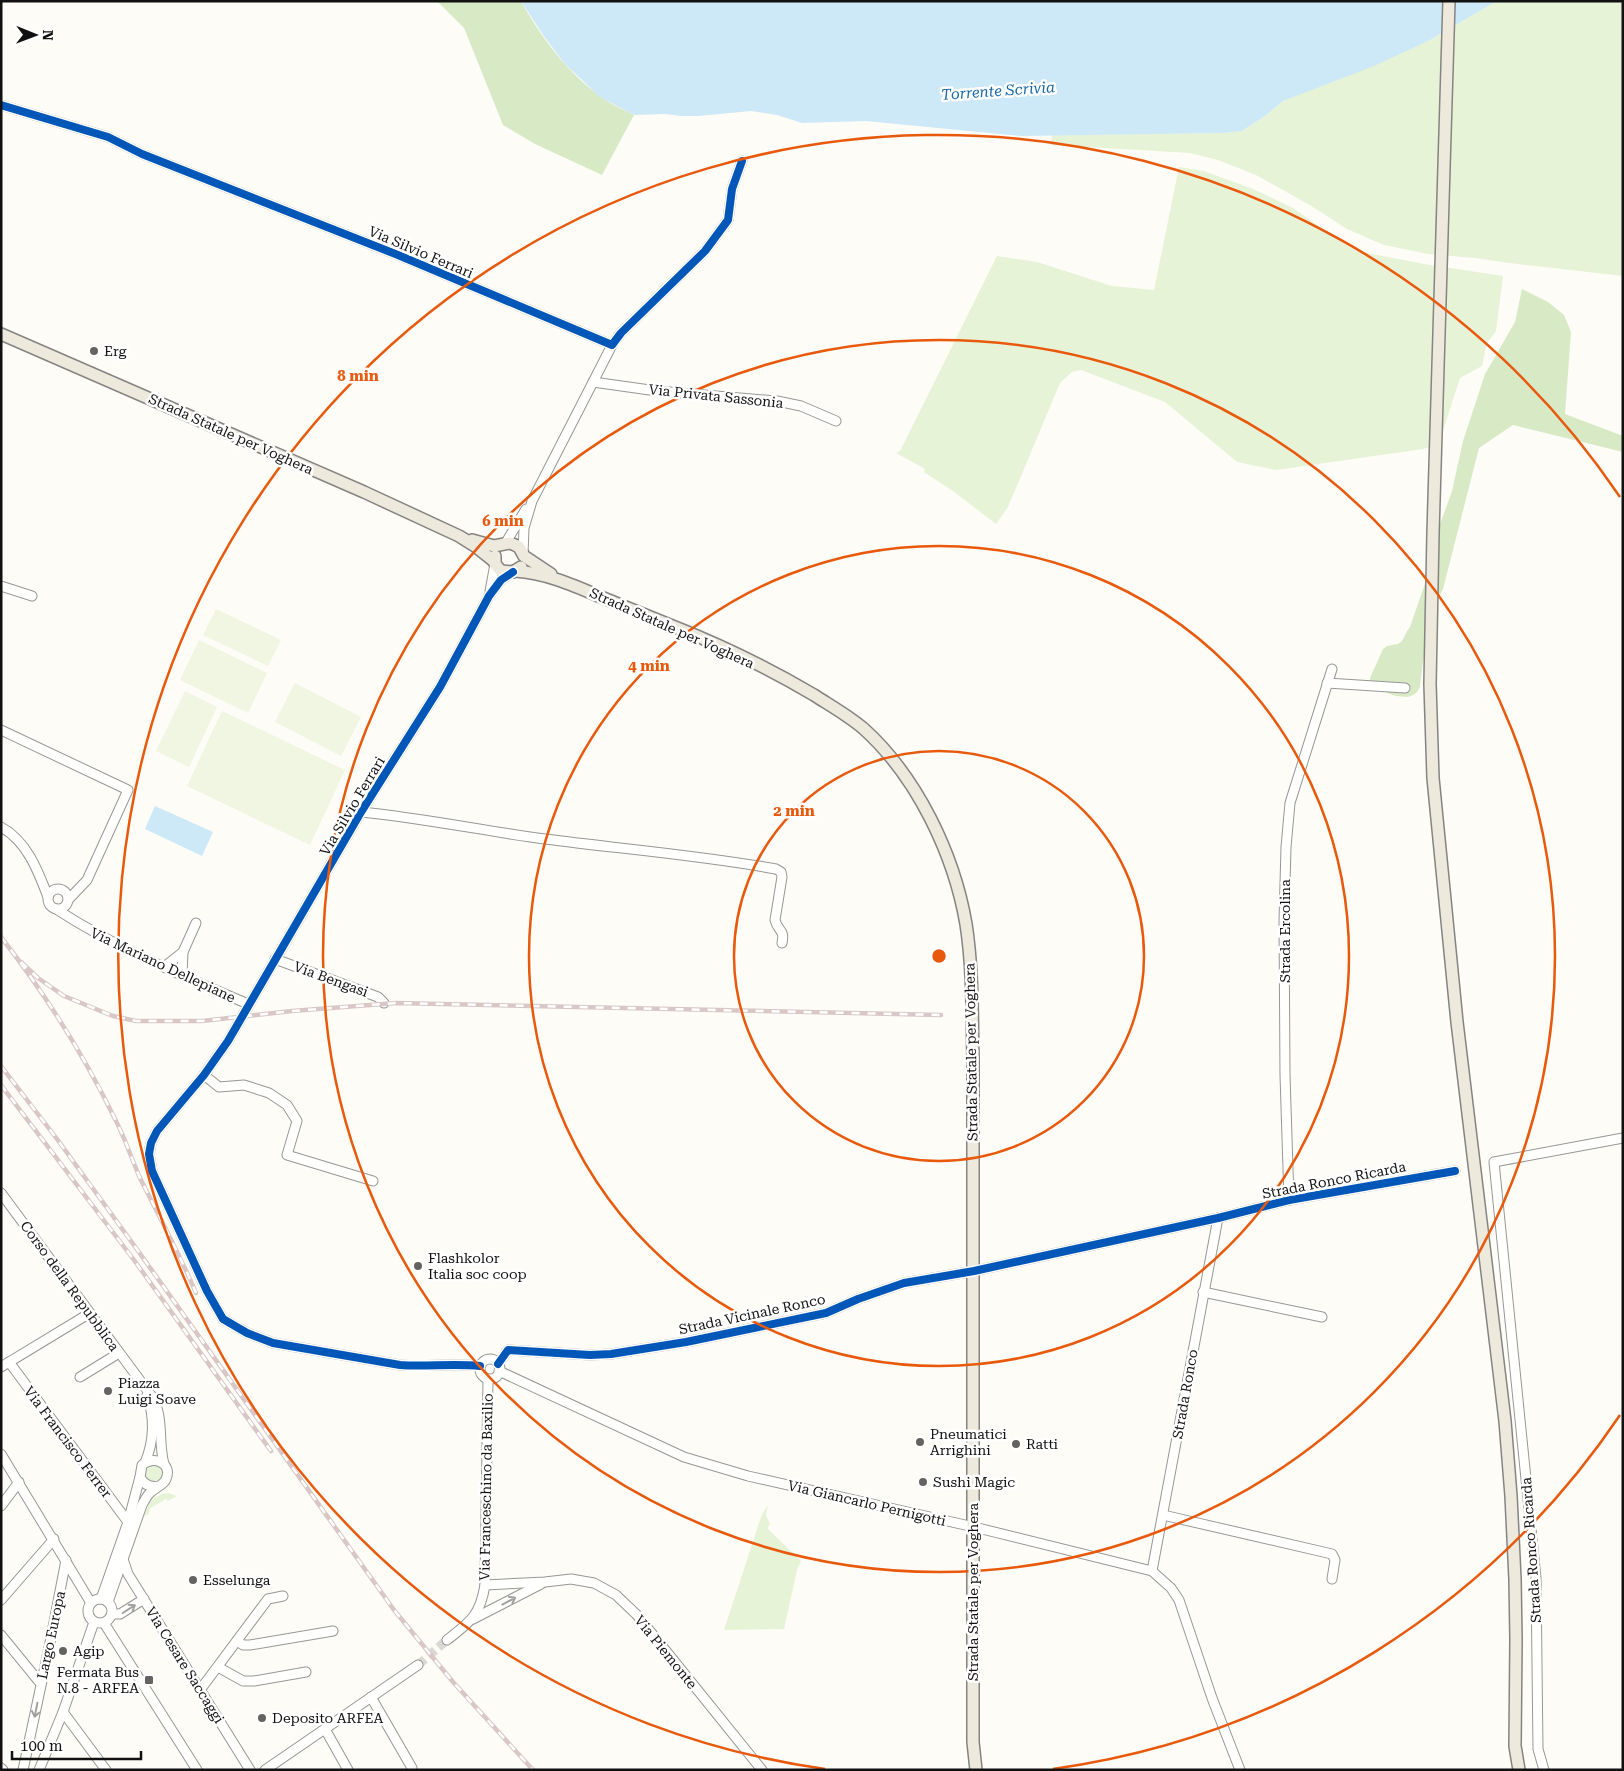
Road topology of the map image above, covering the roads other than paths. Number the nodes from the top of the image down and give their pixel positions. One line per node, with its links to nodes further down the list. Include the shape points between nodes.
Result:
1 (1449, 1): 94 (main road, via 1433,533 1430,684 1433,778 1456,1022 1507,1440 1516,1640)
2 (1, 105): 5 (street, Via Silvio Ferrari, via 108,137 142,154 389,252)
3 (742, 161): 5 (street, via 732,189 728,220 706,251 620,333)
4 (1, 334): 9 (main road, Strada Statale per Voghera)
5 (612, 346): 6 (street)
6 (593, 382): 7 (street, Via Privata Sassonia, via 657,391 777,400); 8 (street)
7 (836, 421)
8 (532, 501): 10 (street); 11 (street, via 524,528)
9 (459, 536): 10 (main road, Strada Statale per Voghera, via 488,545); 12 (main road, Strada Statale per Voghera)
10 (503, 545): 11 (main road, Strada Statale per Voghera, via 515,545); 12 (main road, via 495,554)
11 (523, 555): 13 (main road, via 522,565); 14 (main road, Strada Statale per Voghera)
12 (495, 563): 13 (main road, Strada Statale per Voghera, via 502,571); 17 (street, Via Silvio Ferrari)
13 (514, 572): 14 (main road, Strada Statale per Voghera, via 535,573); 17 (street, Via Silvio Ferrari, via 501,580)
14 (561, 580): 44 (main road, Strada Statale per Voghera, via 709,641 824,701 880,744 917,795 952,868 969,949)
15 (1, 586): 16 (street)
16 (32, 596)
17 (489, 596): 22 (street, Via Silvio Ferrari, via 440,687)
18 (1332, 669): 19 (street, Strada Ercolina)
19 (1328, 683): 20 (street); 42 (street, Strada Ercolina, via 1290,803 1286,847 1285,1075)
20 (1405, 688)
21 (1, 730): 24 (street, via 128,790)
22 (361, 812): 30 (street, via 776,869 782,877 775,920 784,935); 32 (street, Via Silvio Ferrari)
23 (1, 827): 25 (street, Via Mariano Dellepiane, via 20,842)
24 (87, 880): 25 (street); 26 (street)
25 (55, 892): 26 (street, Via Mariano Dellepiane, via 67,894); 27 (street, Via Mariano Dellepiane, via 50,906)
26 (68, 902): 27 (street, via 63,909); 29 (street, Via Mariano Dellepiane)
27 (56, 909): 29 (street, Via Mariano Dellepiane)
28 (196, 923): 31 (street)
29 (79, 924): 33 (street, Via Mariano Dellepiane)
30 (782, 943)
31 (182, 952): 33 (street); 34 (street)
32 (275, 959): 35 (street, Via Bengasi, via 378,997); 36 (street, Via Silvio Ferrari)
33 (164, 967): 34 (street, Via Mariano Dellepiane)
34 (182, 976): 36 (street, Via Mariano Dellepiane)
35 (384, 1003)
36 (248, 1004): 37 (street, Via Silvio Ferrari)
37 (204, 1075): 40 (street, via 218,1087 244,1085 269,1093 287,1105 297,1121 287,1155); 50 (street, Via Silvio Ferrari, via 158,1130 149,1154 152,1170 206,1291 223,1319 247,1334 273,1343 400,1365)
38 (1623, 1138): 110 (street, Strada Ronco Ricarda, via 1494,1162 1536,1578 1538,1749)
39 (1455, 1171): 42 (street, Strada Ronco Ricarda)
40 (373, 1181)
41 (1, 1193): 46 (street, Corso della Repubblica)
42 (1289, 1200): 43 (street, Strada Ronco Ricarda)
43 (1218, 1218): 44 (street, Strada Vicinale Ronco); 45 (street, Strada Ronco)
44 (974, 1271): 51 (street, Strada Vicinale Ronco, via 904,1283 826,1313 686,1342 590,1355 508,1350); 64 (main road, Strada Statale per Voghera)
45 (1203, 1292): 47 (street); 62 (street, Strada Ronco)
46 (90, 1313): 48 (street, Corso della Repubblica); 49 (street)
47 (1322, 1317)
48 (119, 1353): 52 (street); 54 (street, Corso della Repubblica)
49 (5, 1364): 63 (street, Via Francisco Ferrer)
50 (480, 1366): 51 (street, via 490,1358); 53 (street, via 482,1375)
51 (499, 1368): 53 (street, via 494,1378); 64 (street, Via Giancarlo Pernigotti, via 684,1457 748,1476)
52 (80, 1377)
53 (488, 1379): 71 (street, Via Franceschino da Baxilio)
54 (139, 1380): 56 (street, Corso della Repubblica, via 150,1402 152,1426 151,1445); 57 (street, Corso della Repubblica, via 156,1405)
55 (1, 1454): 59 (street)
56 (145, 1463): 57 (street, via 157,1460); 58 (street)
57 (164, 1464): 60 (street, via 167,1477)
58 (140, 1477): 60 (street, via 149,1487); 63 (street)
59 (19, 1482): 61 (street); 65 (street)
60 (159, 1486): 66 (street, via 142,1504)
61 (1, 1506)
62 (1163, 1515): 68 (street, Strada Ronco); 69 (street, via 1332,1554 1335,1560)
63 (128, 1522): 75 (street)
64 (974, 1527): 68 (street, Via Giancarlo Pernigotti); 93 (main road, Strada Statale per Voghera)
65 (54, 1540): 67 (street); 74 (street)
66 (124, 1559): 73 (street, Via Cesare Saccaggi, via 128,1574); 75 (street)
67 (66, 1560): 76 (street); 88 (street, Largo Europa)
68 (1152, 1571): 107 (street, Via Giancarlo Pernigotti, via 1179,1600)
69 (1332, 1579)
70 (545, 1582): 71 (street, Via Piemonte); 78 (street, Via Piemonte, one-way to 70); 104 (street, Via Piemonte, via 571,1579 594,1583 616,1595 637,1616)
71 (486, 1585): 78 (street, Via Franceschino da Baxilio)
72 (283, 1596): 84 (street, via 268,1599)
73 (144, 1599): 77 (street, one-way to 73, via 120,1614); 89 (street, Via Cesare Saccaggi)
74 (1, 1600)
75 (105, 1600): 76 (street); 77 (street, via 112,1607)
76 (91, 1603): 79 (street, via 88,1613)
77 (112, 1614): 80 (street)
78 (473, 1620): 83 (street, Via Franceschino da Baxilio)
79 (94, 1622): 80 (street); 91 (street)
80 (104, 1623): 101 (street)
81 (333, 1631): 84 (street, via 250,1645)
82 (1, 1635): 88 (street)
83 (447, 1640)
84 (237, 1641): 86 (street)
85 (418, 1665): 90 (street)
86 (218, 1667): 87 (street, via 248,1682); 89 (street)
87 (306, 1672)
88 (41, 1684): 98 (street, Largo Europa, one-way to 98)
89 (200, 1690): 95 (street, Via Cesare Saccaggi)
90 (371, 1697): 92 (street); 97 (street)
91 (62, 1712): 99 (street); 100 (street)
92 (325, 1730): 96 (street); 103 (street)
93 (973, 1742): 105 (main road, Strada Statale per Voghera); 106 (main road, Strada Statale per Voghera)
94 (1515, 1746): 108 (main road); 109 (main road)
95 (240, 1754): 96 (street, via 254,1765); 102 (street, Via Cesare Saccaggi)
96 (267, 1768)
97 (412, 1768)
98 (23, 1770)
99 (39, 1770)
100 (106, 1770)
101 (198, 1770)
102 (250, 1770)
103 (348, 1770)
104 (762, 1770)
105 (968, 1770)
106 (976, 1770)
107 (1240, 1770)
108 (1509, 1770)
109 (1519, 1770)
110 (1544, 1770)

